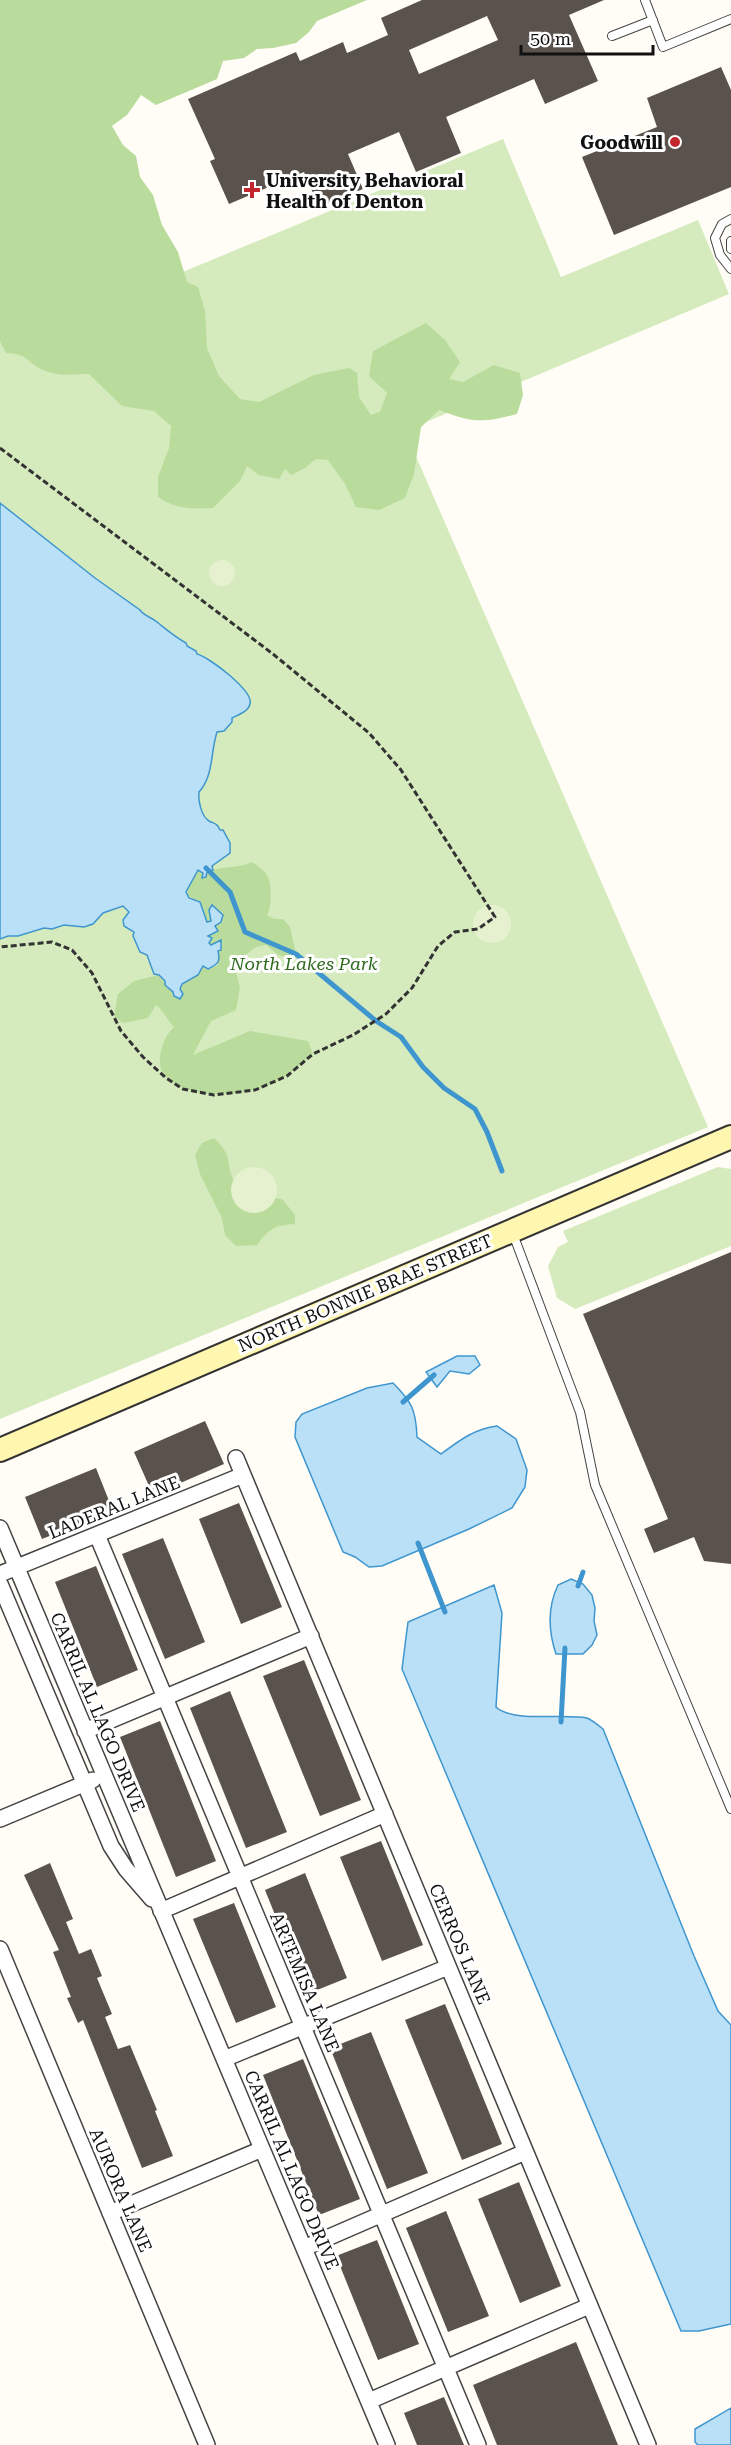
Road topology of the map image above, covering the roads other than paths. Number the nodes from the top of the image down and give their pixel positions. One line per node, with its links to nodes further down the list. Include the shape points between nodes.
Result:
1 (645, 0): 3 (lane)
2 (731, 19): 3 (lane, via 663,47)
3 (653, 20): 4 (lane)
4 (612, 36)
5 (731, 219): 8 (lane, via 722,224 715,237 720,255)
6 (731, 241): 7 (lane)
7 (731, 249)
8 (731, 269)
9 (731, 1137): 10 (main road, NORTH BONNIE BRAE STREET)
10 (512, 1231): 11 (main road, NORTH BONNIE BRAE STREET); 24 (lane, via 580,1412 595,1485)
11 (0, 1450)
12 (236, 1458): 13 (street, CERROS LANE)
13 (243, 1475): 15 (street, LADERAL LANE); 19 (street, CERROS LANE)
14 (0, 1528): 16 (street, CARRIL AL LAGO DRIVE)
15 (97, 1535): 16 (street, LADERAL LANE); 20 (street, ARTEMISA LANE)
16 (16, 1568): 17 (street, LADERAL LANE); 21 (street, CARRIL AL LAGO DRIVE)
17 (0, 1574)
18 (0, 1584): 23 (street, CARRIL AL LAGO DRIVE)
19 (311, 1636): 20 (street); 25 (street, CERROS LANE)
20 (165, 1697): 21 (street); 27 (street, ARTEMISA LANE)
21 (85, 1731): 22 (street, CARRIL AL LAGO DRIVE)
22 (104, 1775): 23 (street); 28 (street, CARRIL AL LAGO DRIVE)
23 (84, 1784): 26 (street); 28 (street, CARRIL AL LAGO DRIVE, via 111,1845)
24 (731, 1809)
25 (385, 1814): 27 (street); 30 (street, CERROS LANE)
26 (0, 1820)
27 (240, 1878): 28 (street); 31 (street, ARTEMISA LANE)
28 (161, 1911): 32 (street, CARRIL AL LAGO DRIVE)
29 (0, 1949): 35 (street, AURORA LANE)
30 (448, 1967): 31 (street); 34 (street, CERROS LANE)
31 (302, 2026): 32 (street); 36 (street, ARTEMISA LANE)
32 (224, 2059): 33 (street, CARRIL AL LAGO DRIVE)
33 (262, 2149): 35 (street); 37 (street, CARRIL AL LAGO DRIVE)
34 (525, 2152): 36 (street); 38 (street, CERROS LANE)
35 (110, 2212): 41 (street, AURORA LANE)
36 (381, 2216): 37 (street); 39 (street, ARTEMISA LANE)
37 (304, 2248): 40 (street, CARRIL AL LAGO DRIVE)
38 (589, 2306): 39 (street); 44 (street, CERROS LANE)
39 (445, 2368): 40 (street); 43 (street, ARTEMISA LANE)
40 (369, 2401): 42 (street, CARRIL AL LAGO DRIVE)
41 (207, 2445)
42 (387, 2445)
43 (478, 2445)
44 (648, 2445)

